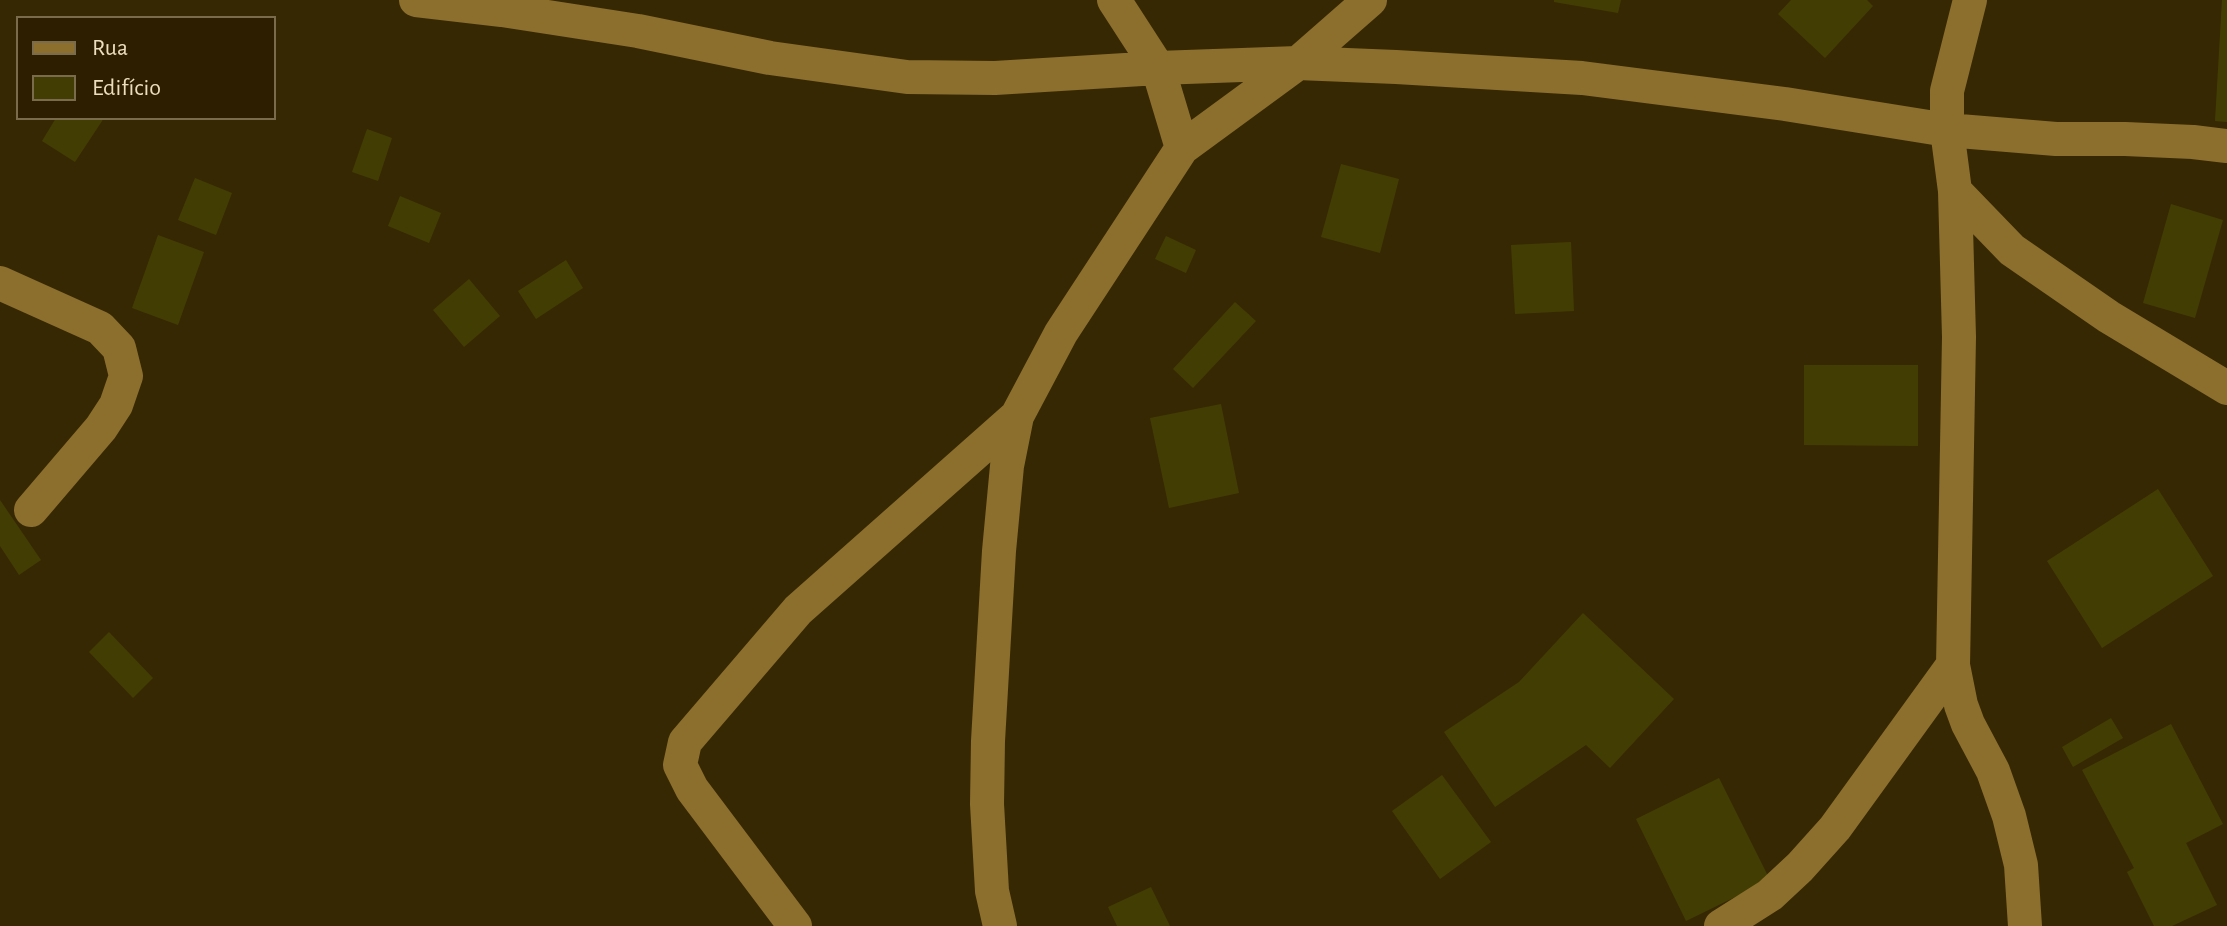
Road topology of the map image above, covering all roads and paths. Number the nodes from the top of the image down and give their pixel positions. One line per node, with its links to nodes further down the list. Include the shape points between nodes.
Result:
1 (416, 0): 6 (street, via 907,77 995,78)
2 (1114, 0): 6 (street)
3 (1370, 0): 5 (street)
4 (1970, 0): 7 (street, via 1947,91)
5 (1298, 63): 6 (street); 7 (street, via 1582,78); 9 (street)
6 (1158, 68): 9 (street)
7 (1947, 130): 8 (street); 10 (street)
8 (2227, 146)
9 (1182, 148): 13 (street, via 1061,333)
10 (1955, 191): 12 (street, via 2012,250); 15 (street, via 1959,337)
11 (0, 283): 14 (street, via 100,328 119,348 126,376 101,428)
12 (2227, 388)
13 (1017, 416): 16 (street, via 798,610 685,742 680,765 692,789); 17 (street, via 999,551 988,741 990,862)
14 (31, 510)
15 (1953, 665): 18 (street, via 1835,828 1770,895); 19 (street, via 1968,724 2009,816 2021,865)
16 (795, 926)
17 (1000, 926)
18 (1721, 926)
19 (2025, 926)

